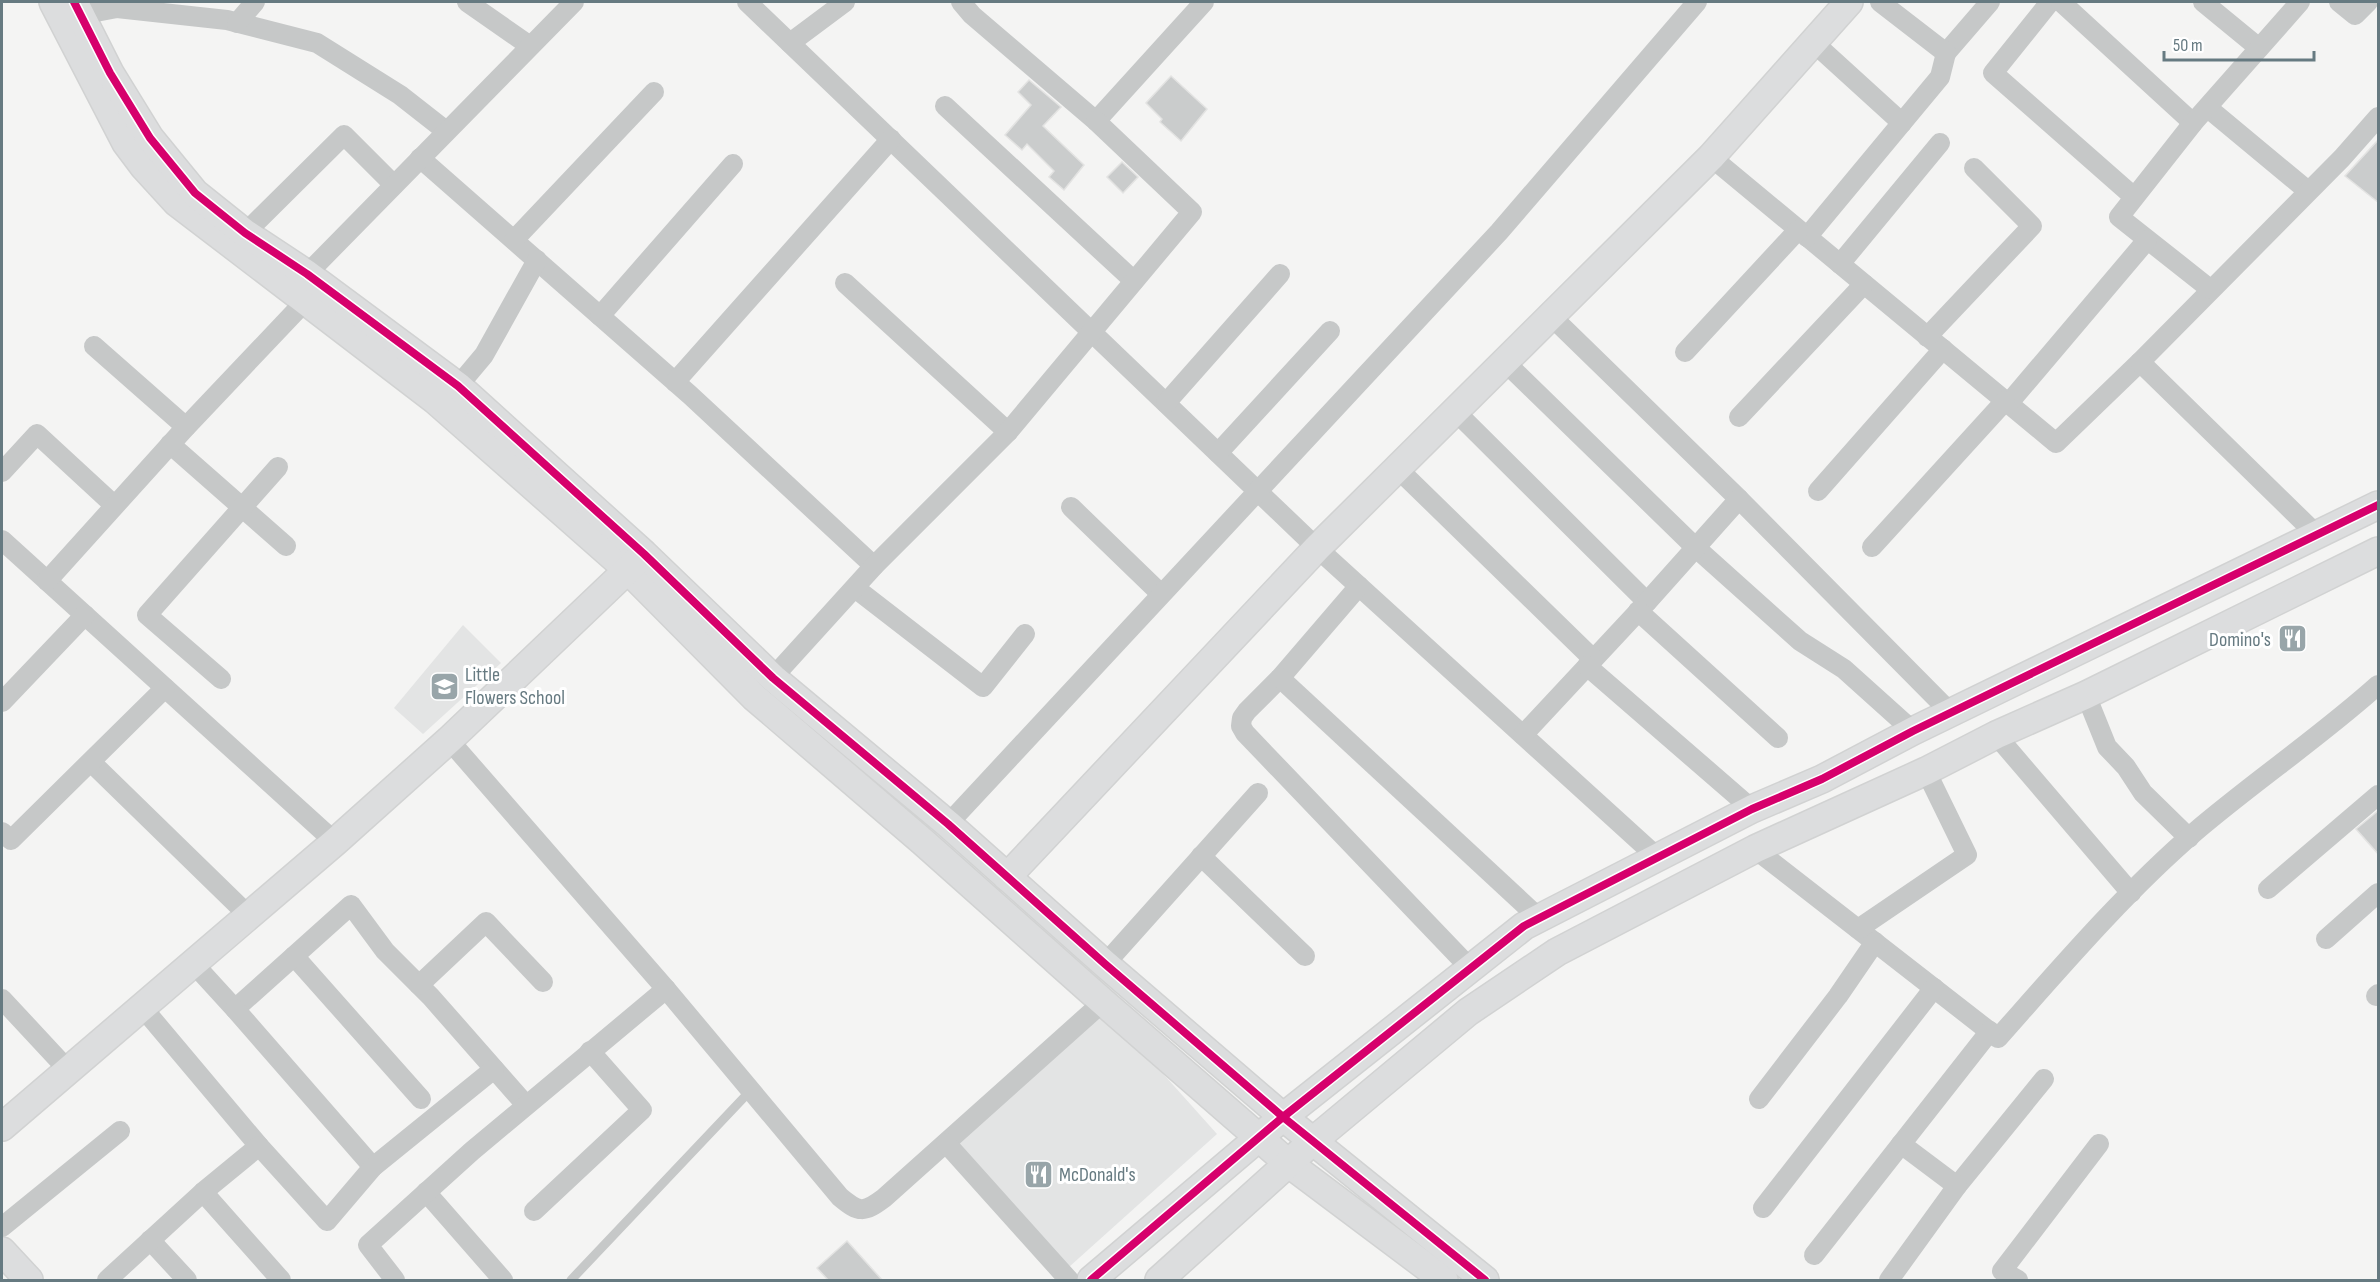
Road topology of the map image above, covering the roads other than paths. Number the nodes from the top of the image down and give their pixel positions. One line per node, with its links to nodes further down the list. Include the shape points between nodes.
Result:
1 (53, 2): 54 (street, via 121,134 144,167 192,216)
2 (255, 2): 21 (street)
3 (467, 2): 24 (street)
4 (574, 2): 24 (street)
5 (747, 2): 23 (street)
6 (845, 2): 23 (street)
7 (963, 2): 31 (street, via 972,15)
8 (1204, 2): 31 (street)
9 (1697, 2): 79 (street, via 1499,232)
10 (1849, 2): 22 (street)
11 (1880, 2): 26 (street)
12 (1990, 2): 26 (street)
13 (2050, 2): 43 (street, via 1993,73)
14 (2061, 2): 33 (street)
15 (2203, 2): 25 (street)
16 (2300, 2): 25 (street)
17 (2339, 2): 18 (street, via 2355,15)
18 (2368, 2)
19 (121, 5): 20 (street); 21 (street)
20 (77, 8): 44 (street, via 110,73 150,138 195,193)
21 (237, 23): 34 (street, via 317,43 400,94)
22 (1813, 42): 32 (street); 37 (street)
23 (790, 43): 35 (street)
24 (530, 46): 34 (street)
25 (2259, 48): 29 (street)
26 (1946, 53): 32 (street, via 1940,77)
27 (654, 92): 46 (street)
28 (945, 106): 51 (street)
29 (2208, 108): 33 (street); 42 (street)
30 (2379, 117): 42 (street)
31 (1096, 121): 51 (street, via 1192,212)
32 (1902, 123): 45 (street)
33 (2193, 123): 43 (street)
34 (446, 131): 38 (street)
35 (891, 139): 59 (street); 66 (street)
36 (1940, 143): 49 (street)
37 (1711, 157): 45 (street); 57 (street)
38 (420, 158): 41 (street); 46 (street)
39 (733, 164): 56 (street)
40 (1974, 168): 60 (street, via 2032,226)
41 (394, 185): 44 (street, via 344,135); 54 (street)
42 (2308, 191): 55 (street)
43 (2134, 197): 47 (street, via 2119,217)
44 (245, 233): 54 (street)
45 (1803, 233): 49 (street); 63 (street)
46 (514, 240): 48 (street)
47 (2147, 240): 55 (street); 68 (street)
48 (537, 260): 56 (street); 67 (street, via 484,355)
49 (1840, 264): 53 (street)
50 (1280, 274): 69 (street)
51 (1134, 281): 59 (street)
52 (845, 283): 73 (street)
53 (1864, 284): 60 (street); 71 (street)
54 (311, 286): 67 (street); 72 (street); 93 (street, via 435,400)
55 (2210, 289): 65 (street)
56 (600, 316): 66 (street)
57 (1551, 316): 64 (street); 81 (street)
58 (1330, 331): 75 (street)
59 (1092, 332): 69 (street); 73 (street)
60 (1927, 337): 62 (street)
61 (94, 346): 72 (street)
62 (1943, 349): 68 (street); 80 (street)
63 (1685, 352)
64 (1504, 362): 70 (street); 89 (street)
65 (2140, 362): 68 (street, via 2056,443); 86 (street)
66 (675, 382): 94 (street)
67 (458, 386): 93 (street)
68 (2007, 402): 90 (street)
69 (1166, 403): 75 (street)
70 (1455, 411): 77 (street); 99 (street)
71 (1739, 417)
72 (186, 427): 74 (street)
73 (1008, 432): 94 (street)
74 (170, 444): 82 (street); 84 (street)
75 (1218, 453): 79 (street)
76 (278, 467): 84 (street)
77 (1397, 468): 91 (street); 102 (street)
78 (2, 472): 82 (street, via 37,434)
79 (1257, 490): 91 (street); 98 (street)
80 (1818, 490)
81 (1738, 499): 89 (street); 110 (street)
82 (114, 505): 95 (street)
83 (2379, 506): 86 (street)
84 (242, 507): 88 (street); 104 (street, via 147,615)
85 (1071, 507): 98 (street)
86 (2318, 535): 110 (street)
87 (2, 540): 95 (street)
88 (286, 546)
89 (1695, 547): 99 (street); 111 (street, via 1800,641 1844,669)
90 (1872, 547)
91 (1317, 548): 96 (street); 128 (street)
92 (2376, 558): 108 (street)
93 (636, 562): 106 (street); 115 (street)
94 (874, 566): 97 (street)
95 (46, 581): 100 (street)
96 (1359, 586): 103 (street); 112 (street)
97 (855, 588): 101 (street, via 983,687); 106 (street)
98 (1161, 594): 121 (street)
99 (1642, 606): 102 (street); 114 (street)
100 (85, 615): 107 (street); 109 (street)
101 (1025, 634)
102 (1590, 662): 112 (street); 120 (street)
103 (1280, 678): 133 (street); 141 (street, via 1242,718 1245,733)
104 (221, 679)
105 (2379, 685): 123 (street)
106 (763, 687): 121 (street); 147 (street, via 922,841)
107 (165, 688): 116 (street); 124 (street)
108 (2086, 695): 113 (street); 123 (street, via 2107,747 2143,793)
109 (2, 702)
110 (1952, 714): 111 (street)
111 (1913, 731): 120 (street, via 1822,779)
112 (1523, 735): 127 (street)
113 (1996, 735): 117 (street); 130 (street)
114 (1778, 738)
115 (449, 740): 124 (street); 145 (street)
116 (91, 762): 122 (street, via 11,840); 132 (street)
117 (1926, 771): 125 (street); 134 (street, via 1967,855)
118 (1258, 793): 126 (street)
119 (2379, 795): 129 (street)
120 (1752, 808): 127 (street)
121 (948, 824): 128 (street)
122 (2, 832)
123 (2188, 838): 130 (street)
124 (335, 842): 132 (street)
125 (1755, 849): 134 (street); 163 (street, via 1557,952 1468,1012)
126 (1201, 856): 138 (street); 140 (street)
127 (1657, 857): 133 (street)
128 (1007, 878): 140 (street)
129 (2268, 890)
130 (2131, 893): 150 (street, via 1998,1038)
131 (2379, 893): 135 (street)
132 (249, 916): 139 (street)
133 (1539, 918): 141 (street)
134 (1858, 929): 136 (street)
135 (2326, 939)
136 (1875, 942): 144 (street); 157 (street)
137 (294, 956): 143 (street, via 351,905 385,951); 149 (street); 156 (street)
138 (1305, 956)
139 (193, 963): 148 (street); 149 (street)
140 (1105, 964): 159 (street)
141 (1470, 968): 159 (street)
142 (543, 982): 143 (street, via 486,922)
143 (419, 985): 152 (street)
144 (1934, 988): 150 (street); 173 (street)
145 (666, 989): 151 (street); 155 (street)
146 (2, 999): 153 (street)
147 (1103, 1002): 162 (street); 164 (street)
148 (142, 1007): 153 (street); 167 (street)
149 (235, 1009): 169 (street)
150 (1989, 1031): 165 (street)
151 (591, 1051): 158 (street); 174 (street, via 642,1110)
152 (494, 1069): 158 (street); 169 (street)
153 (68, 1070): 160 (street)
154 (2044, 1079): 170 (street)
155 (751, 1090): 164 (street, via 840,1197 861,1210 884,1198); 185 (lane)
156 (421, 1099)
157 (1759, 1099)
158 (526, 1105): 172 (street)
159 (1283, 1117): 162 (street); 163 (street)
160 (2, 1127)
161 (120, 1131): 175 (street)
162 (1259, 1137): 168 (street); 187 (street)
163 (1313, 1141): 168 (street); 190 (street)
164 (946, 1143): 186 (street)
165 (1901, 1144): 170 (street); 178 (street)
166 (2099, 1144): 192 (street, via 2002,1271)
167 (259, 1146): 169 (street, via 327,1221); 171 (street)
168 (1288, 1163): 188 (street); 189 (street)
169 (373, 1167)
170 (1957, 1186): 191 (street)
171 (203, 1192): 176 (street); 182 (street)
172 (426, 1192): 183 (street, via 368,1245); 184 (street)
173 (1763, 1208)
174 (534, 1211)
175 (2, 1227)
176 (150, 1240): 180 (street); 181 (street)
177 (2, 1251): 179 (street)
178 (1814, 1255)
179 (29, 1281)
180 (107, 1281)
181 (187, 1281)
182 (281, 1281)
183 (395, 1281)
184 (504, 1281)
185 (571, 1281)
186 (1070, 1281)
187 (1091, 1281)
188 (1159, 1281)
189 (1444, 1281)
190 (1485, 1281)
191 (1889, 1281)
192 (2018, 1281)

